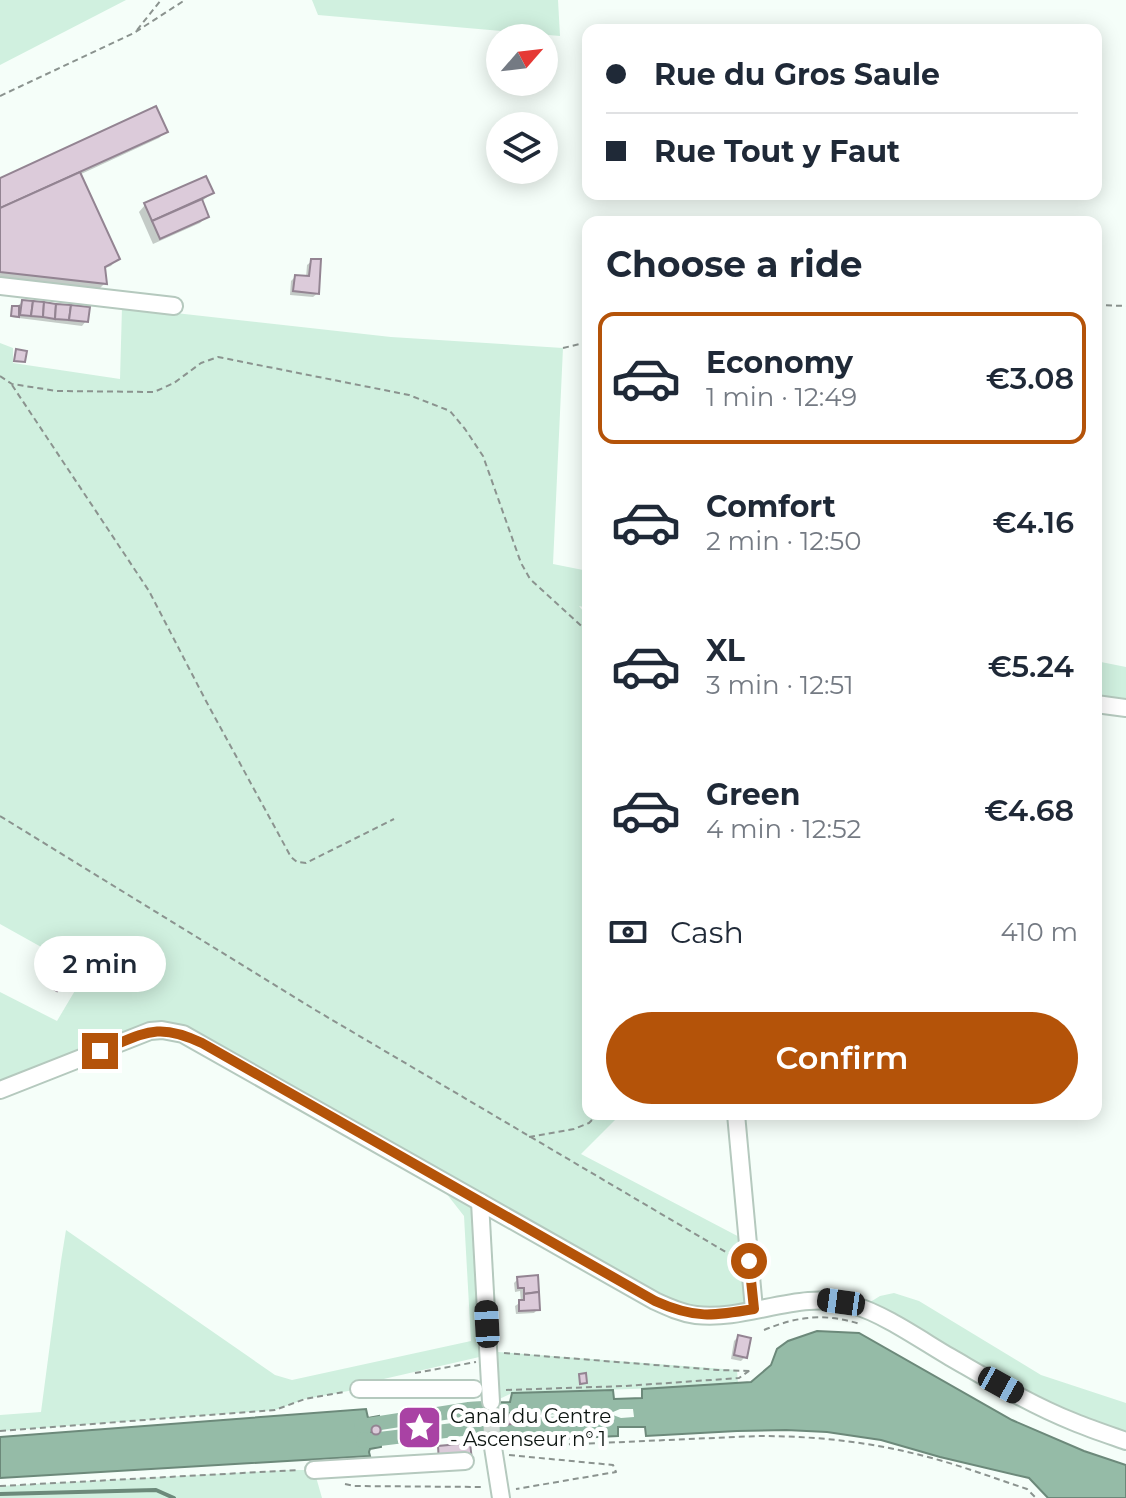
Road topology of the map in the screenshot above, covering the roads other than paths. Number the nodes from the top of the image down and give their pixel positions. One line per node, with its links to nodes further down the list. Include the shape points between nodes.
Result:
1 (0, 286): 2 (street)
2 (174, 306)
3 (1102, 705): 4 (street)
4 (1126, 708)
5 (0, 1090): 7 (street, via 150,1031 183,1034)
6 (737, 1120): 8 (street)
7 (480, 1202): 8 (street, via 678,1312); 11 (street)
8 (754, 1309): 13 (street, via 821,1299 855,1305 1047,1410)
9 (359, 1389): 10 (street)
10 (474, 1389)
11 (494, 1396)
12 (492, 1441): 16 (street)
13 (1126, 1441)
14 (465, 1461): 15 (street)
15 (314, 1470)
16 (500, 1492)

